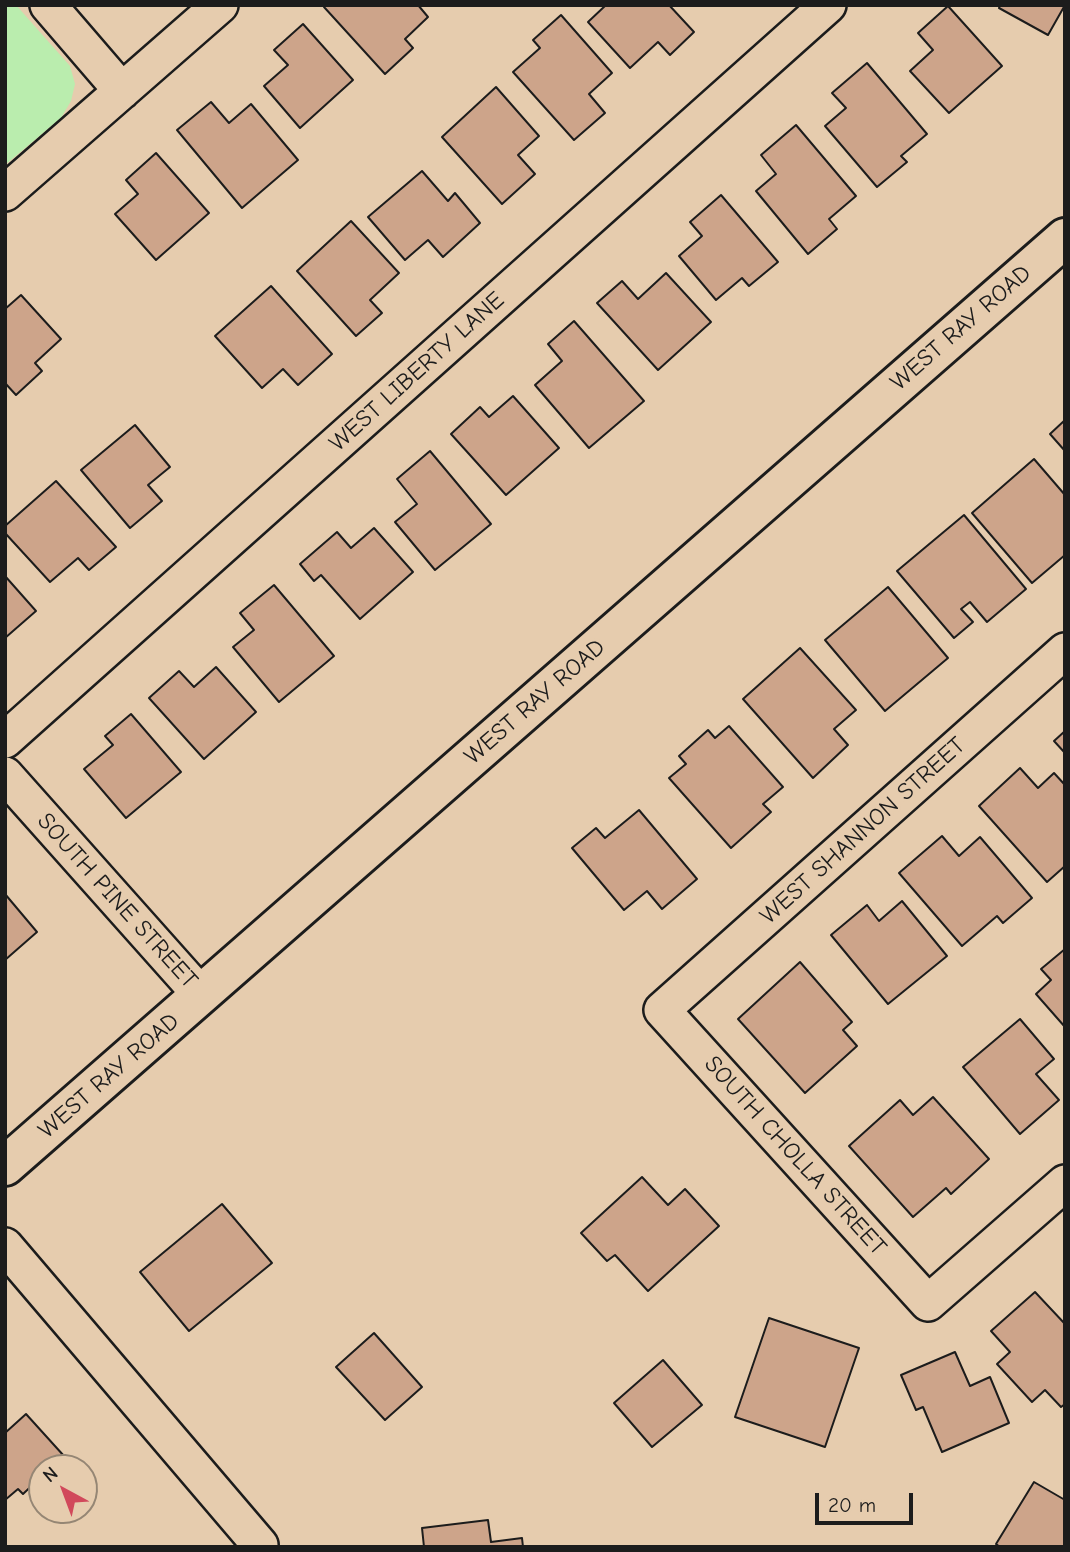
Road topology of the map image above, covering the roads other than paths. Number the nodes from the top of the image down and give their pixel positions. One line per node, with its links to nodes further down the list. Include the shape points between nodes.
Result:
1 (48, 5): 4 (street)
2 (220, 5): 4 (street)
3 (828, 5): 8 (street, WEST LIBERTY LANE)
4 (122, 91): 5 (street)
5 (5, 193)
6 (1065, 237): 10 (main road, WEST RAY ROAD)
7 (1065, 652): 11 (street, WEST SHANNON STREET)
8 (5, 740)
9 (5, 775): 10 (street, SOUTH PINE STREET)
10 (201, 995): 12 (main road, WEST RAY ROAD)
11 (662, 1010): 13 (street, SOUTH CHOLLA STREET, via 928,1303)
12 (5, 1166)
13 (1065, 1183)
14 (5, 1246): 15 (street)
15 (260, 1545)

